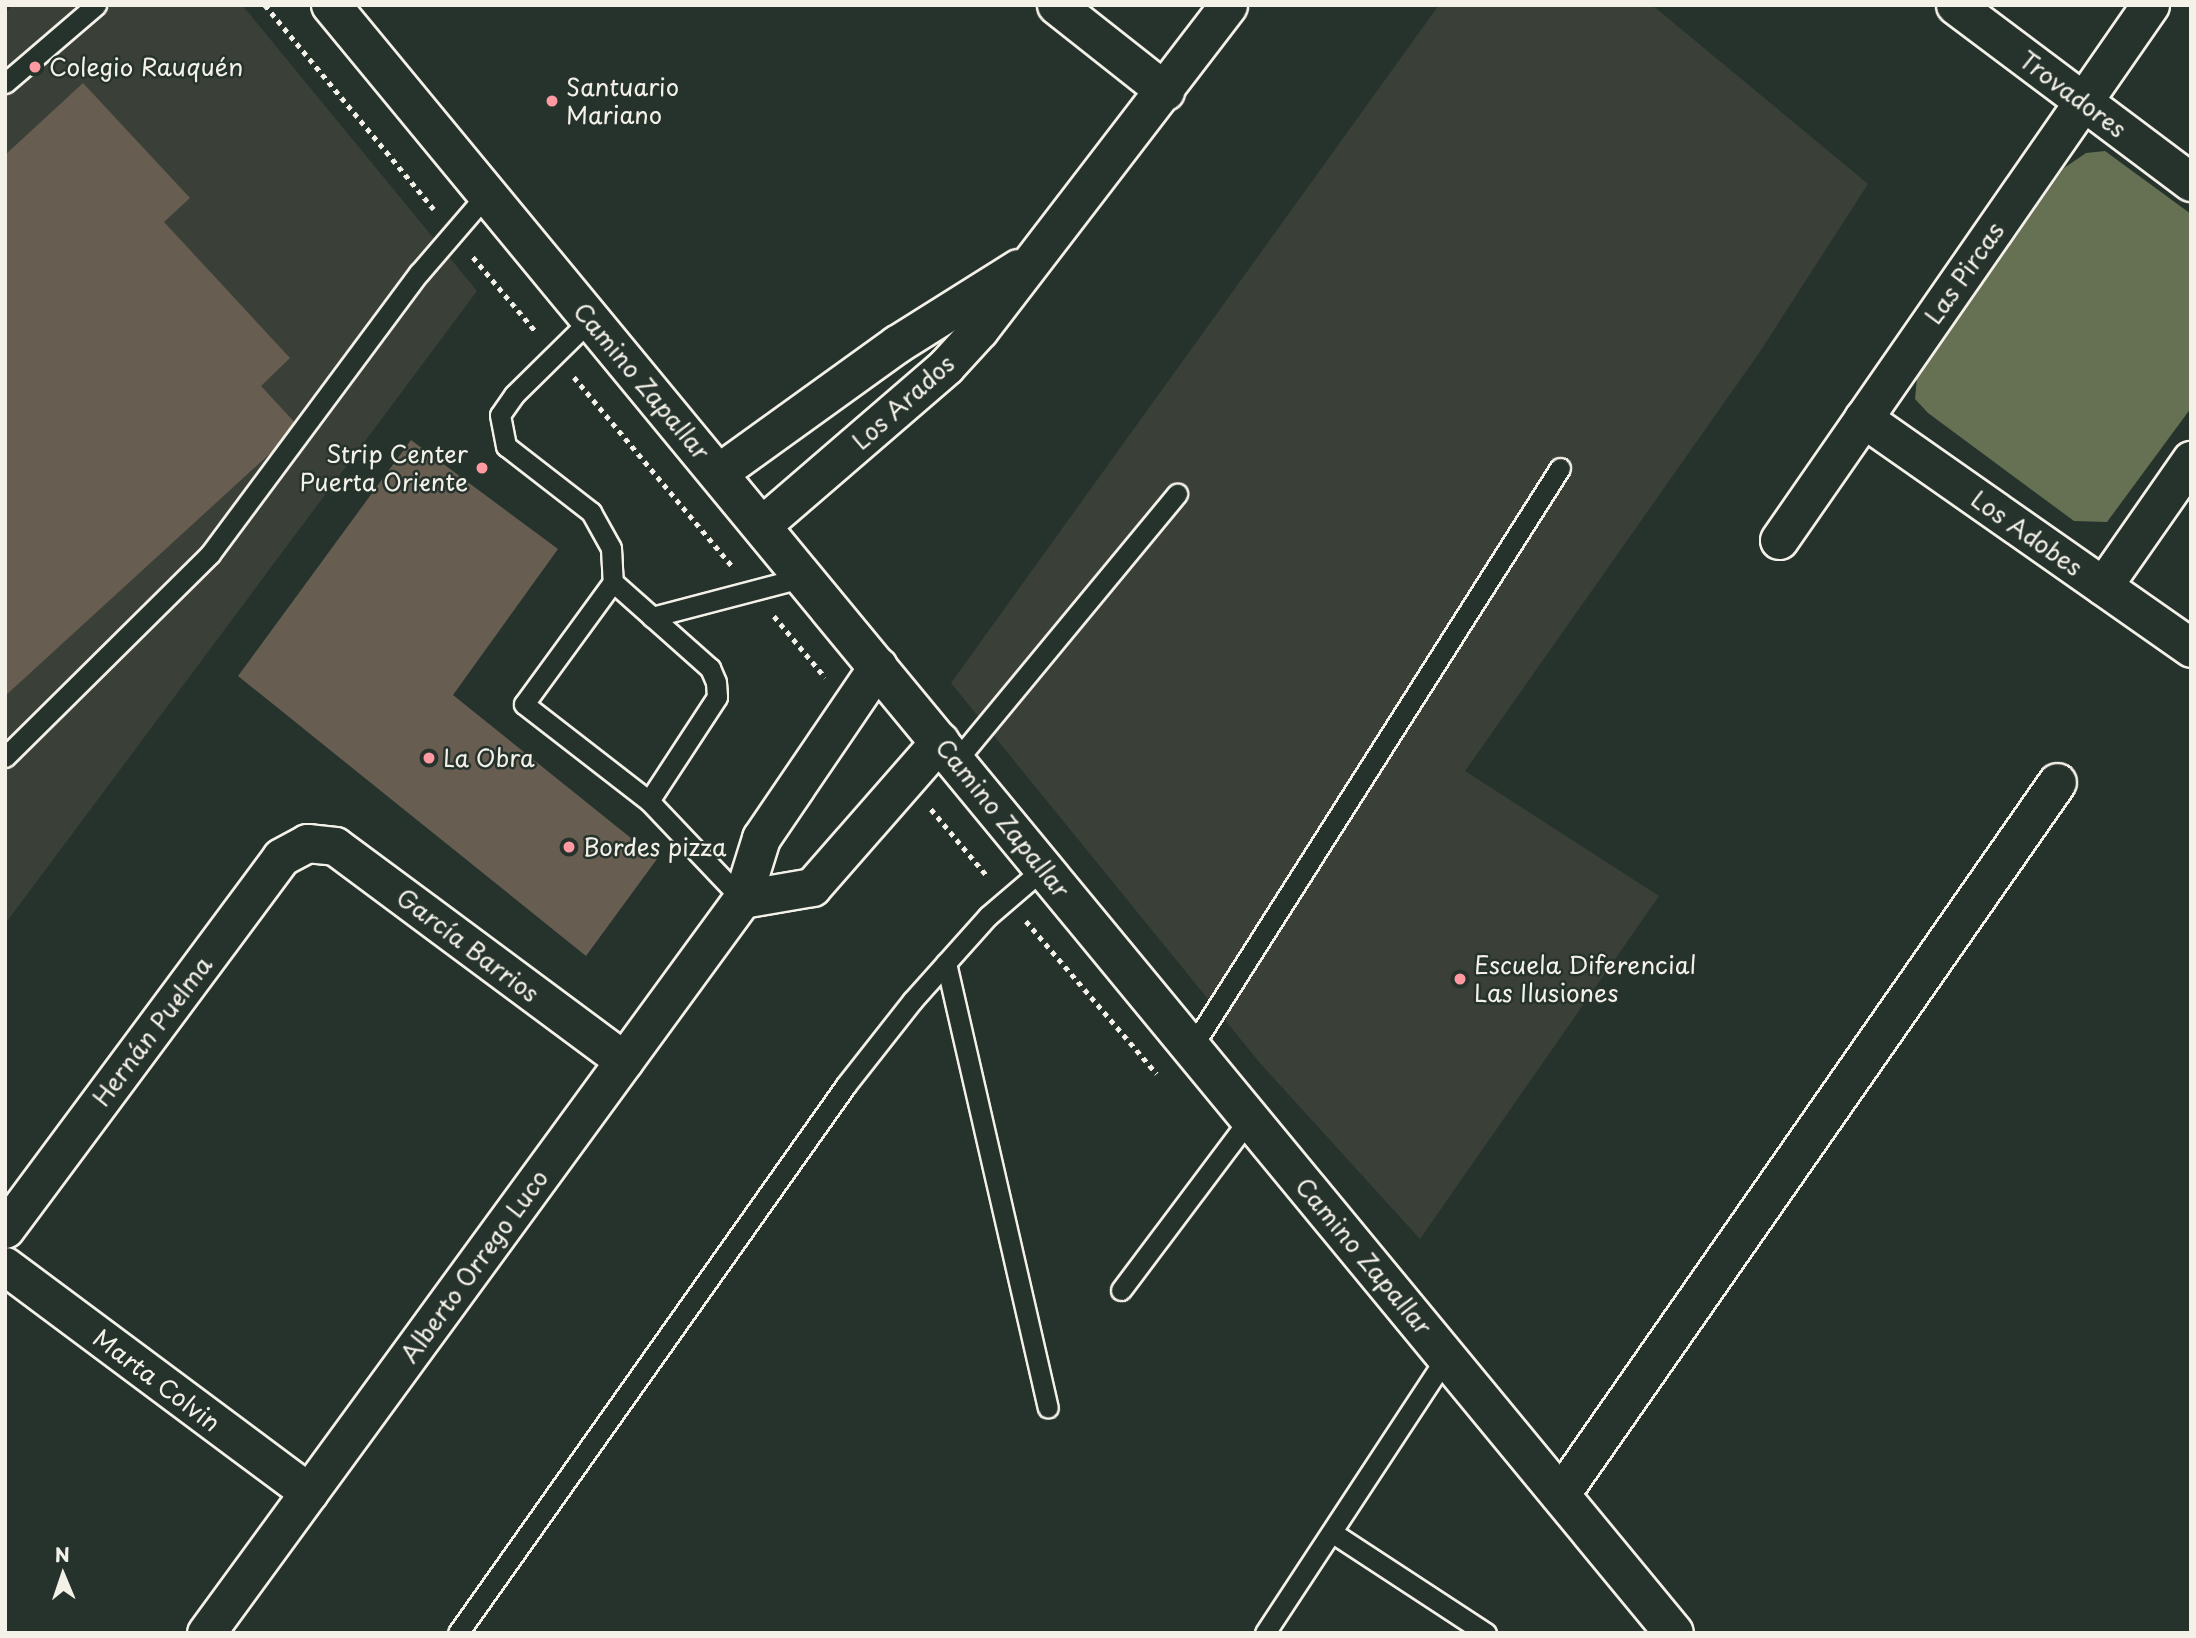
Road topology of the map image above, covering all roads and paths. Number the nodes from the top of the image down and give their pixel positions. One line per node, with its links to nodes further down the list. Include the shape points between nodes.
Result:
1 (96, 5): 8 (lane)
2 (265, 5): 13 (path)
3 (331, 5): 12 (street, Camino Zapallar)
4 (1056, 5): 9 (street)
5 (1228, 5): 9 (street, Los Arados)
6 (1955, 5): 10 (street, Trovadores)
7 (2150, 5): 10 (street, Las Pircas)
8 (5, 83)
9 (1165, 91): 14 (street, Los Arados)
10 (2083, 101): 11 (street, Trovadores); 17 (street, Las Pircas)
11 (2191, 182)
12 (487, 194): 13 (lane); 15 (street, Camino Zapallar)
13 (454, 233): 16 (path); 33 (lane, via 419,273 210,554)
14 (1028, 262): 20 (street, Los Arados, via 897,344); 22 (street, Los Arados, via 979,330 946,366)
15 (591, 319): 16 (lane); 20 (street, Camino Zapallar)
16 (555, 354): 25 (lane, via 500,415 506,446 591,512 611,548); 27 (path)
17 (1863, 418): 23 (street, Las Pircas); 26 (street, Los Adobes)
18 (2191, 460): 26 (street)
19 (1560, 468): 42 (lane)
20 (718, 473): 22 (street, Camino Zapallar)
21 (1177, 494): 32 (lane)
22 (762, 525): 24 (street, Camino Zapallar)
23 (1779, 540)
24 (804, 577): 27 (lane); 30 (street, Camino Zapallar)
25 (613, 582): 28 (lane); 36 (lane, via 524,704)
26 (2103, 586): 29 (street, Los Adobes)
27 (753, 591): 28 (lane); 31 (path)
28 (652, 617): 36 (lane, via 710,668 717,697)
29 (2191, 648)
30 (878, 666): 31 (street, Alberto Orrego Luco); 32 (street, Camino Zapallar)
31 (850, 707): 39 (street, Alberto Orrego Luco, via 761,838)
32 (948, 751): 34 (street); 38 (street, Camino Zapallar)
33 (5, 757)
34 (906, 780): 39 (street, via 812,887); 40 (path)
35 (2057, 782): 52 (street)
36 (649, 801): 39 (lane)
37 (307, 843): 43 (street, García Barrios, via 335,846); 46 (street, Hernán Puelma, via 281,857)
38 (1044, 868): 40 (lane); 42 (street, Camino Zapallar)
39 (742, 899): 43 (street, Alberto Orrego Luco)
40 (1007, 900): 41 (lane); 44 (path)
41 (946, 964): 50 (lane); 55 (lane, via 846,1085)
42 (1192, 1047): 45 (street, Camino Zapallar)
43 (624, 1061): 51 (street, Alberto Orrego Luco)
44 (1161, 1079)
45 (1250, 1118): 48 (lane); 49 (street, Camino Zapallar)
46 (5, 1229)
47 (5, 1266): 51 (street, Marta Colvin)
48 (1121, 1290)
49 (1446, 1357): 52 (street, Camino Zapallar); 53 (lane)
50 (1048, 1407)
51 (309, 1493): 54 (street, Alberto Orrego Luco)
52 (1560, 1495): 58 (street, Camino Zapallar)
53 (1333, 1533): 56 (lane); 57 (lane)
54 (206, 1633)
55 (458, 1633)
56 (1265, 1633)
57 (1486, 1633)
58 (1674, 1633)

